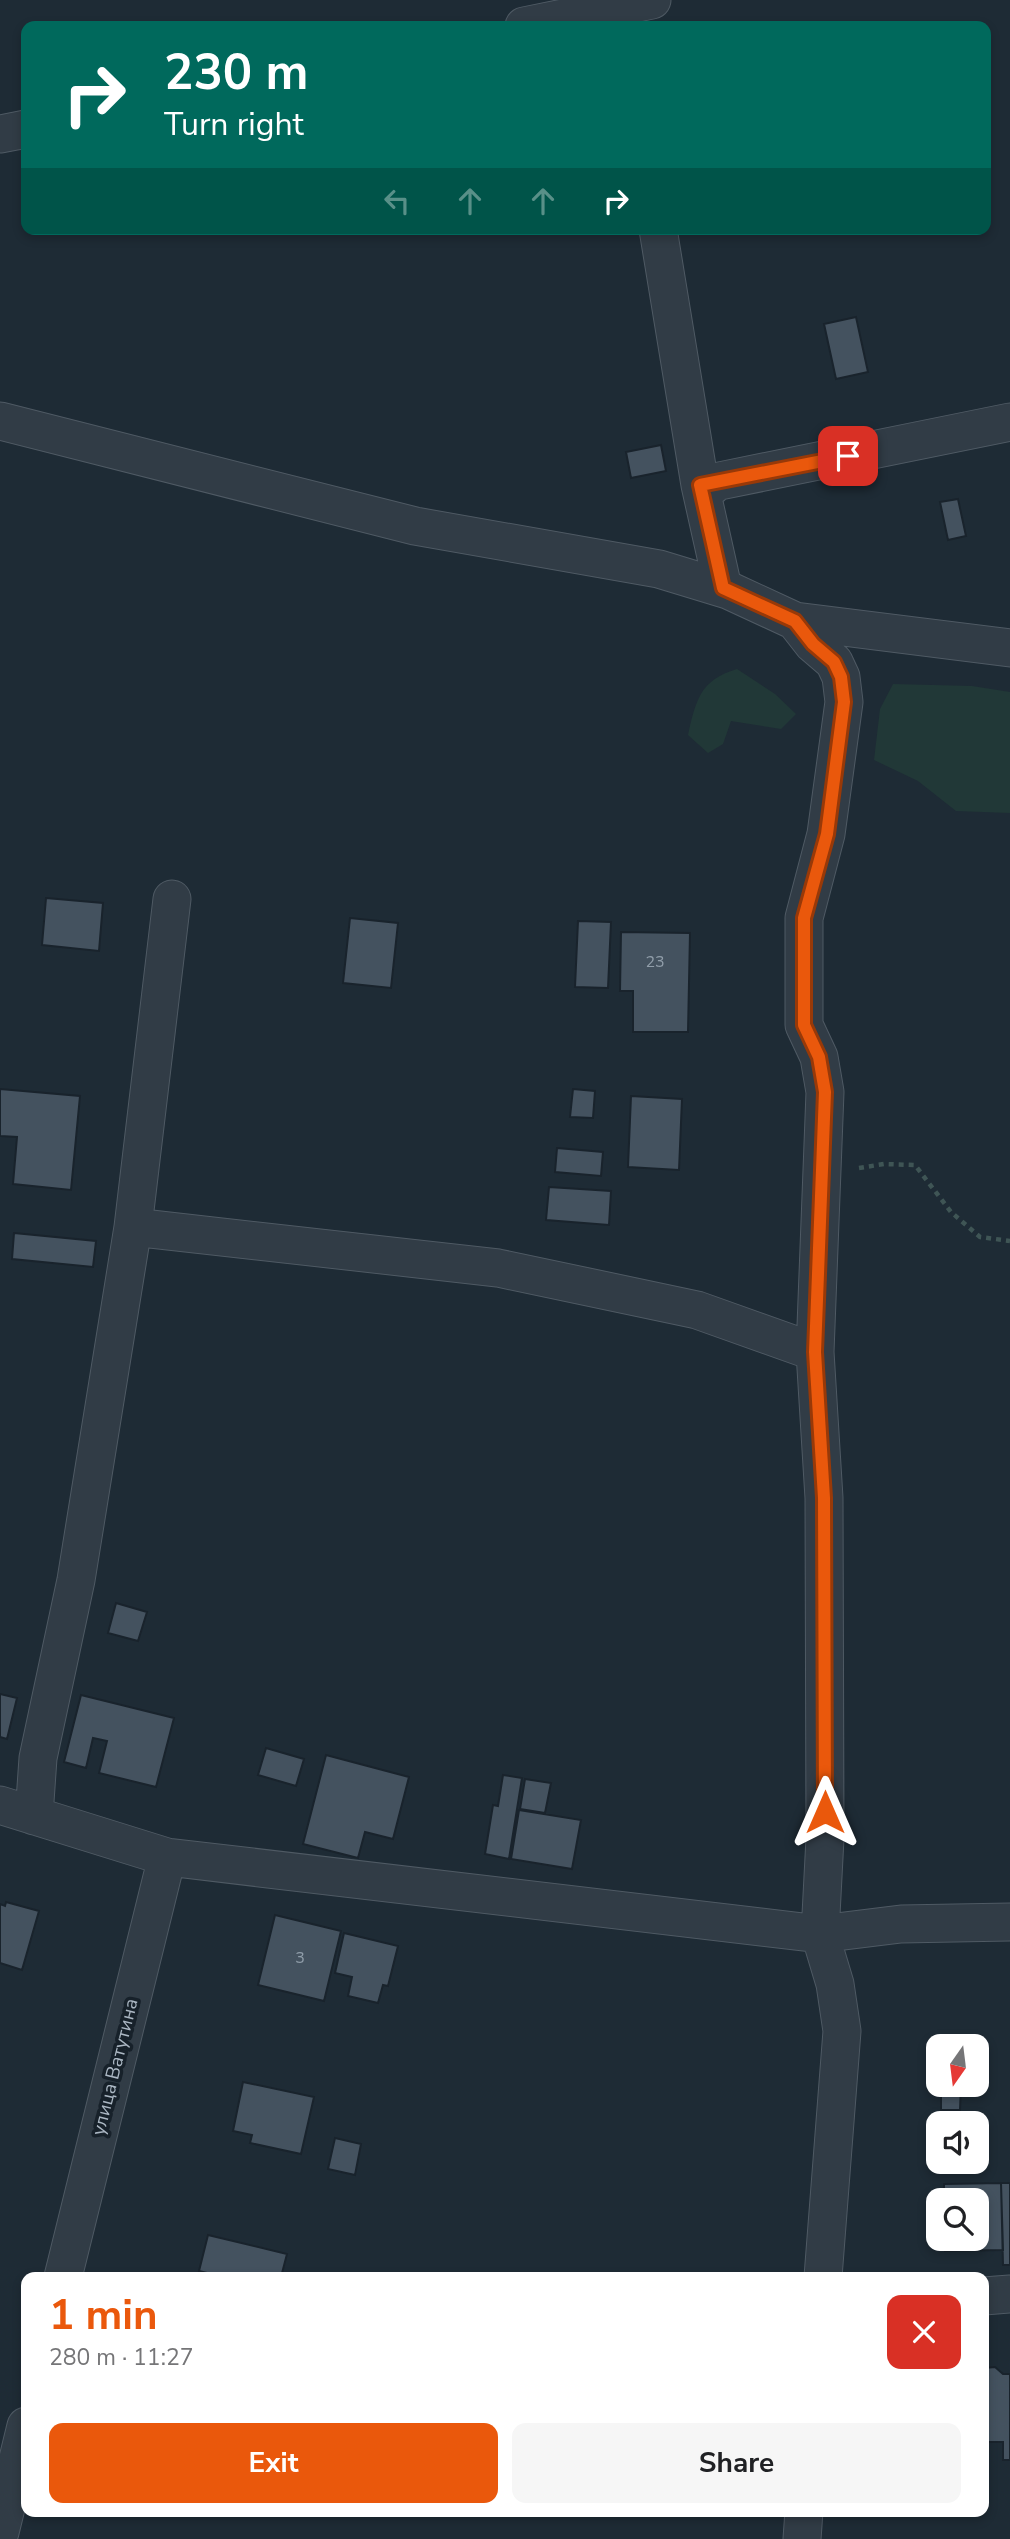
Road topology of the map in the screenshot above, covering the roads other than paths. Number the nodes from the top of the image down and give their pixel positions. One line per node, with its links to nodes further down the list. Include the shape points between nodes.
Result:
1 (634, 11): 2 (street)
2 (561, 21)
3 (21, 130): 4 (street)
4 (0, 134)
5 (659, 235): 8 (street)
6 (0, 421): 9 (street, via 415,526 659,569)
7 (1010, 422): 8 (street)
8 (706, 486): 9 (street)
9 (723, 588): 10 (street)
10 (795, 621): 11 (street); 14 (street, via 834,662 844,702 827,834 804,918 804,1025 819,1057 825,1092)
11 (1010, 648)
12 (173, 899): 13 (street)
13 (133, 1227): 14 (street, via 498,1268 697,1310); 15 (street, via 76,1580 38,1758)
14 (815, 1352): 18 (street, via 824,1498 825,1838)
15 (17, 1811): 16 (street)
16 (167, 1857): 18 (street); 19 (street, улица Ватутина)
17 (1010, 1922): 18 (street, via 901,1924)
18 (820, 1934): 20 (street, via 835,1984 842,2031)
19 (64, 2272)
20 (823, 2272)
21 (1010, 2294): 22 (street)
22 (989, 2296)
23 (21, 2446): 25 (street)
24 (804, 2517): 26 (street)
25 (0, 2532)
26 (802, 2539)

